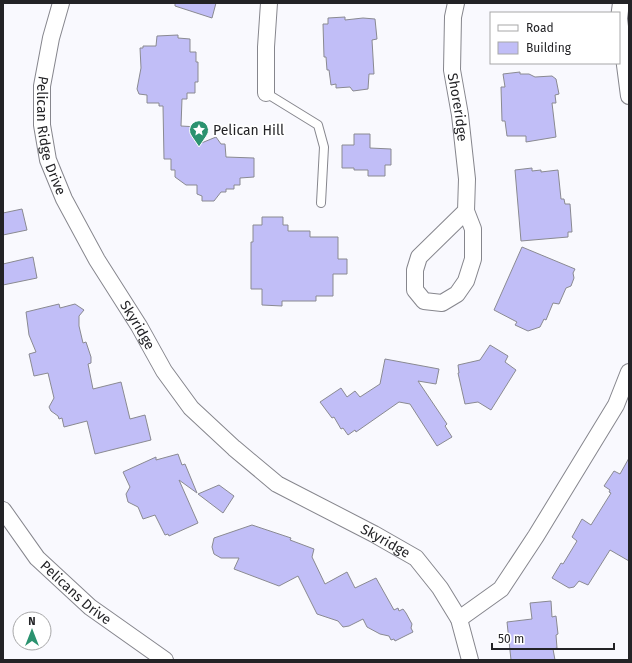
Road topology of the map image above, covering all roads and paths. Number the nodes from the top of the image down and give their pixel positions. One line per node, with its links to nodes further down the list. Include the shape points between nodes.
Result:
1 (61, 3): 9 (street, Pelican Ridge Drive, via 42,86 42,125 53,173)
2 (269, 3): 5 (street)
3 (456, 3): 8 (street, Shoreridge, via 453,17 452,70 467,179)
4 (620, 26): 6 (street)
5 (266, 92): 7 (lane, via 318,125 324,148)
6 (629, 96)
7 (322, 203)
8 (466, 211): 8 (street, Shoreridge, via 473,230 473,259 466,281 457,294 442,303 424,301 415,290 415,270 419,257)
9 (97, 260): 12 (street, Skyridge, via 164,371 191,408 277,484 416,558 440,588)
10 (629, 372): 12 (street, via 616,405 501,589)
11 (3, 510): 13 (street, Pelicans Drive, via 43,564 90,607)
12 (459, 618): 14 (street, Skyridge)
13 (165, 660)
14 (470, 660)

